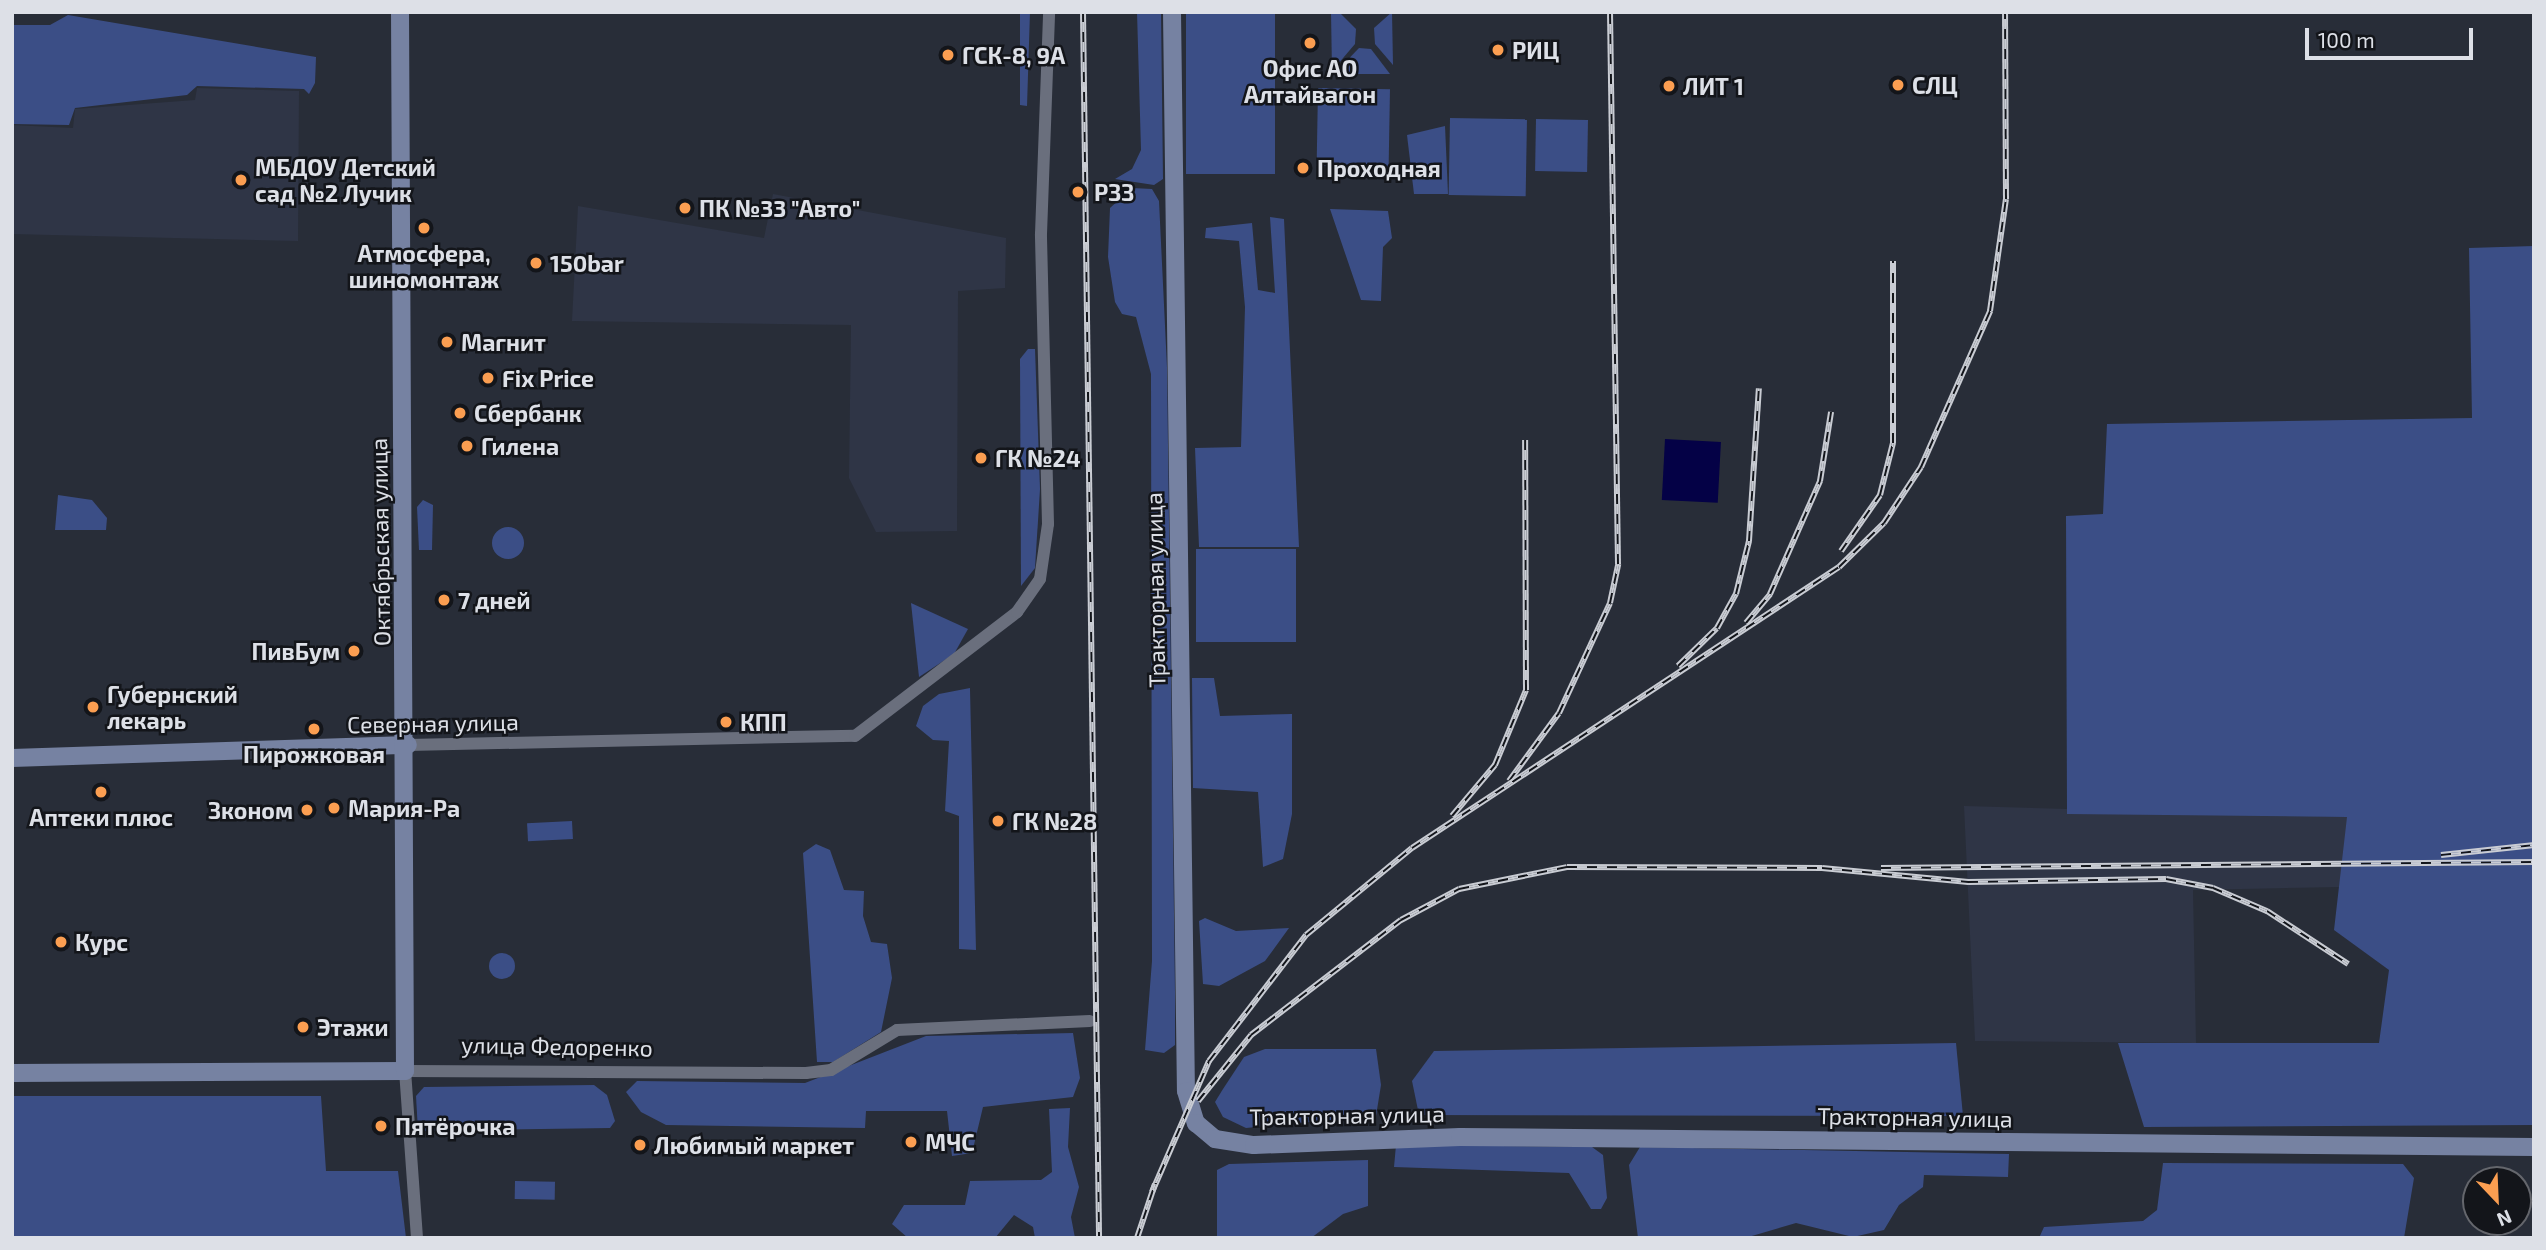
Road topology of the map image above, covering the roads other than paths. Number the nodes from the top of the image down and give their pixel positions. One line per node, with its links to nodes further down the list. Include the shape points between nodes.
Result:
1 (400, 12): 4 (main road, Октябрьская улица)
2 (1049, 12): 4 (street, Северная улица, via 1041,234 1049,479 1040,579 1000,630 855,736)
3 (1172, 12): 9 (main road, Тракторная улица, via 1186,1091 1196,1123 1215,1139 1254,1145 1460,1137)
4 (408, 745): 5 (main road, Северная улица); 7 (main road, Октябрьская улица)
5 (12, 758)
6 (1090, 1021): 7 (street, улица Федоренко, via 897,1030 831,1070 806,1073)
7 (405, 1071): 8 (main road, улица Федоренко); 10 (street)
8 (12, 1073)
9 (2534, 1147)
10 (417, 1238)

